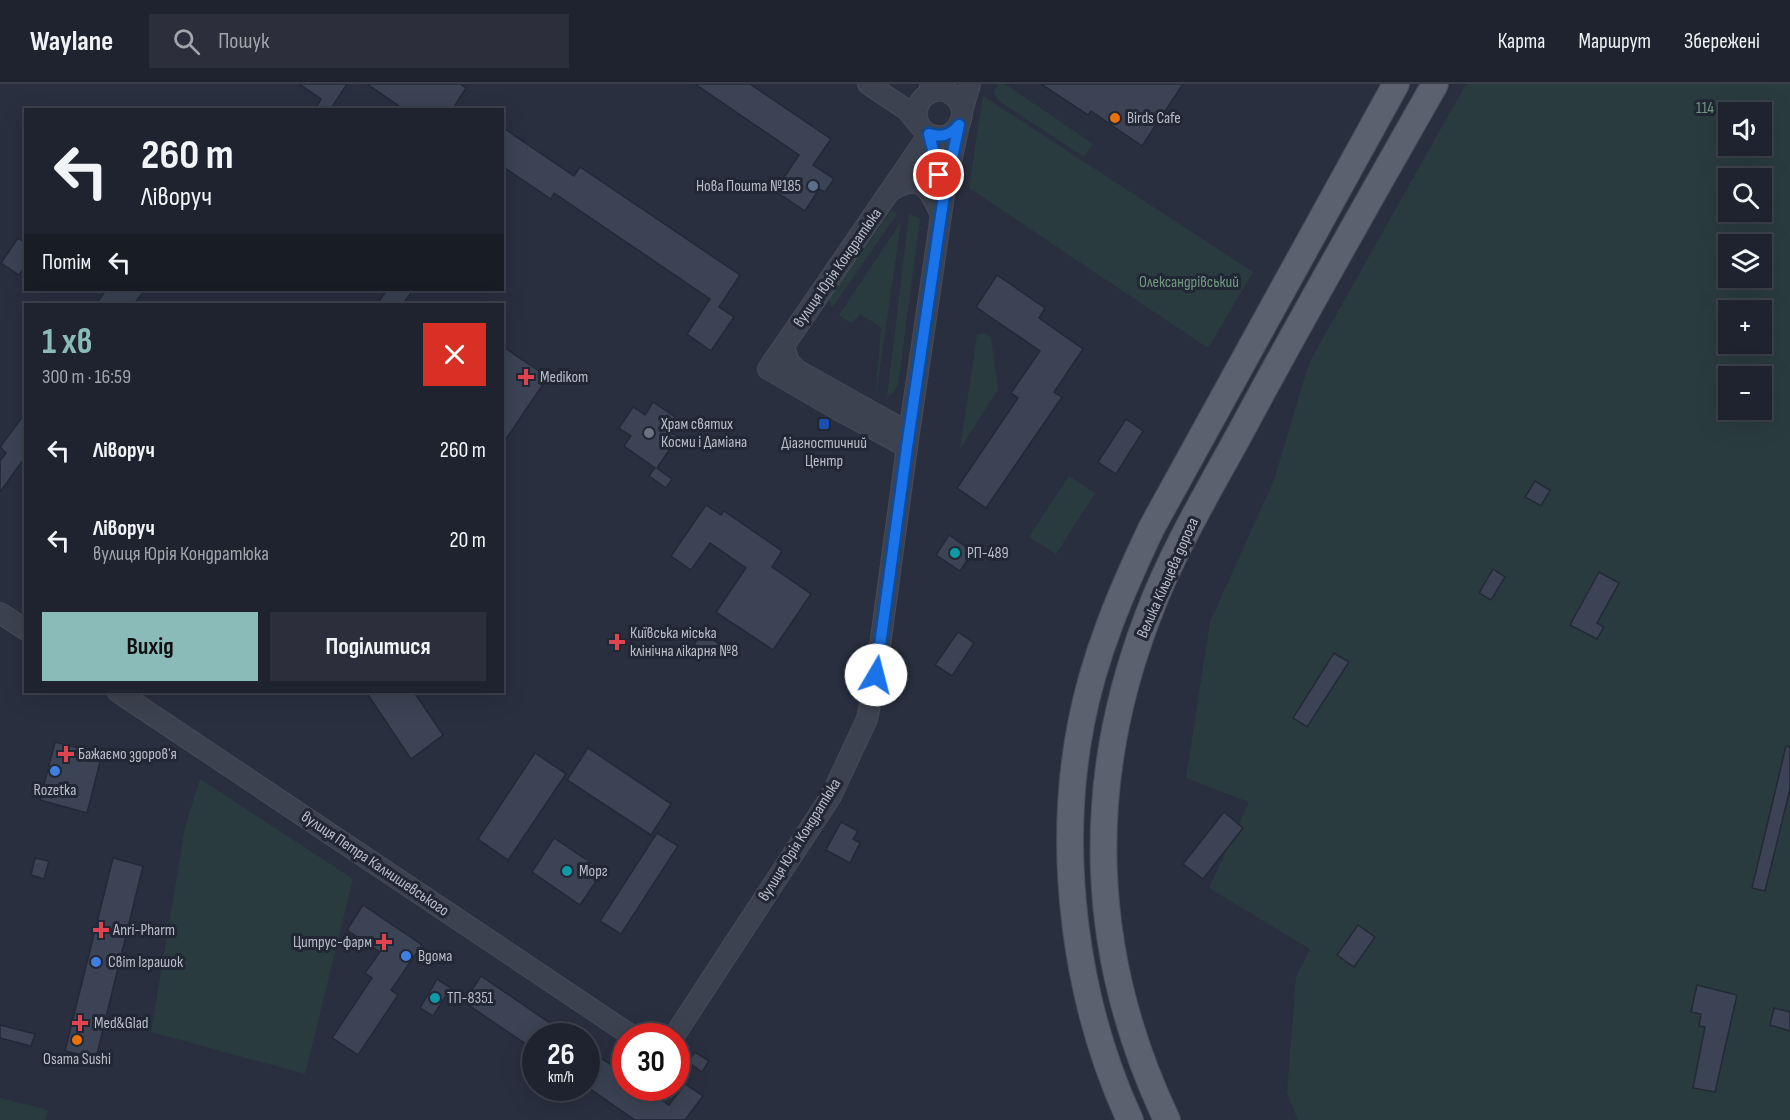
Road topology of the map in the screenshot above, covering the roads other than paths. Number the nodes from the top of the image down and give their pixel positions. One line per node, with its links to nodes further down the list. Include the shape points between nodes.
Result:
1 (868, 84): 7 (street, via 908,110)
2 (970, 84): 6 (street, вулиця Юрія Кондратюка)
3 (1396, 84): 18 (main road, Велика Кільцева дорога, via 1152,527 1108,627 1081,723 1072,794 1072,884 1078,952 1092,1014)
4 (1435, 84): 19 (main road, Велика Кільцева дорога, via 1297,327 1179,548 1148,614 1118,713 1104,824 1109,935 1132,1032)
5 (944, 86): 6 (street, via 957,99); 7 (street, via 919,102 916,114)
6 (961, 118): 7 (street, via 949,134 936,136); 9 (street, вулиця Юрія Кондратюка)
7 (925, 130): 8 (street, вулиця Юрія Кондратюка); 9 (street, вулиця Юрія Кондратюка)
8 (892, 190): 10 (street, вулиця Юрія Кондратюка, via 903,183 923,186 932,193); 11 (street, вулиця Юрія Кондратюка)
9 (944, 195): 10 (street, вулиця Юрія Кондратюка)
10 (942, 216): 12 (street, вулиця Юрія Кондратюка)
11 (784, 347): 12 (street, via 789,362 797,370); 12 (street, вулиця Юрія Кондратюка, via 768,369 835,408)
12 (908, 440): 17 (street, вулиця Юрія Кондратюка, via 867,719 831,796)
13 (0, 613): 14 (street)
14 (24, 629)
15 (119, 693): 16 (street, вулиця Петра Калнишевського)
16 (613, 1023)
17 (683, 1023)
18 (1130, 1120)
19 (1167, 1120)

